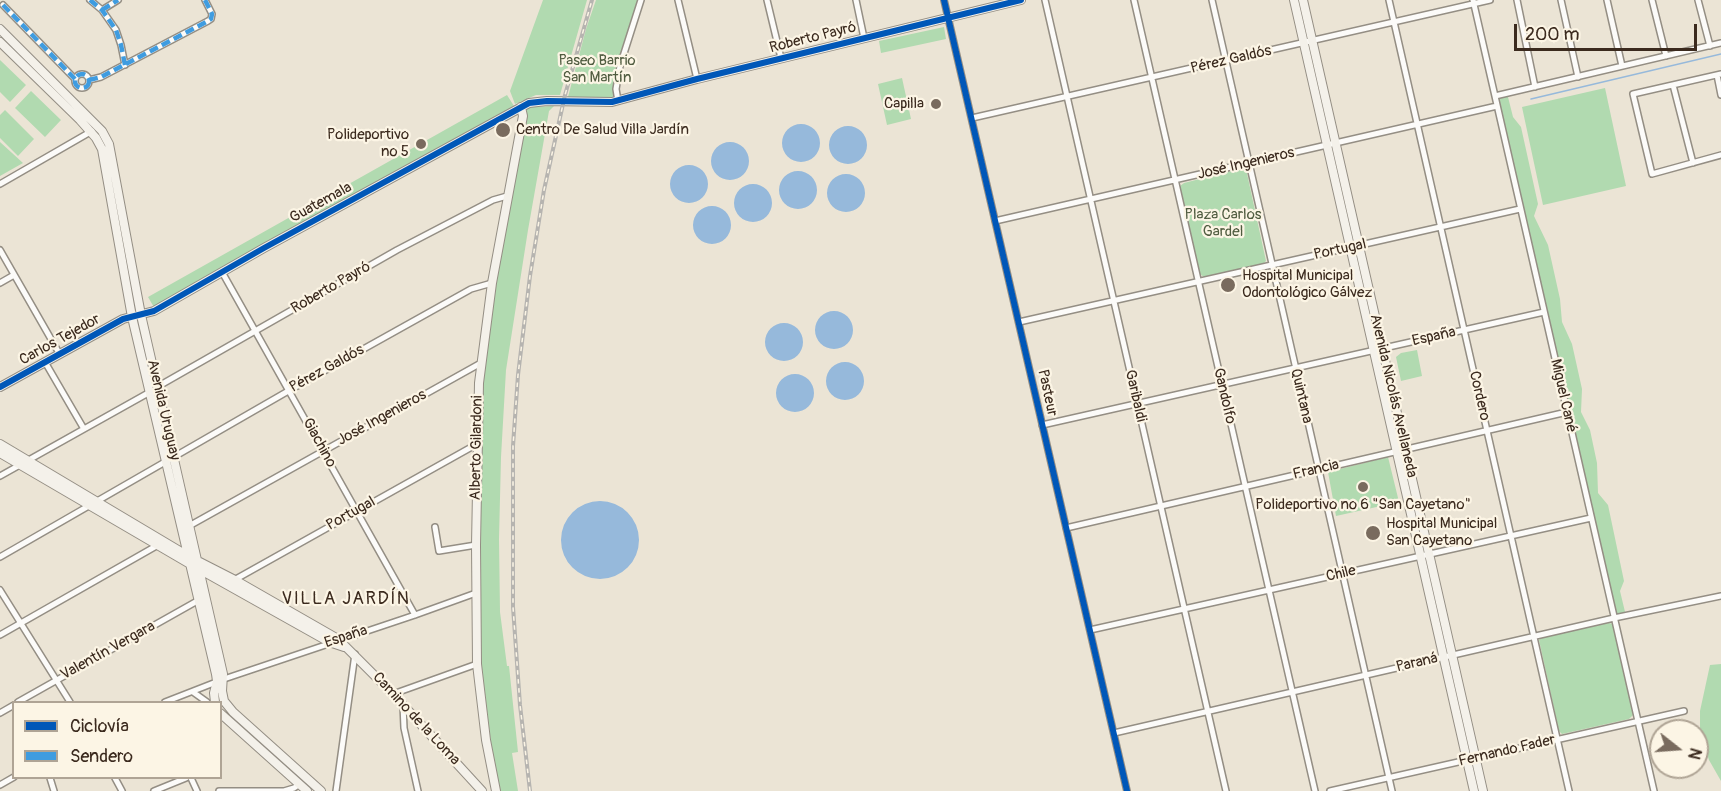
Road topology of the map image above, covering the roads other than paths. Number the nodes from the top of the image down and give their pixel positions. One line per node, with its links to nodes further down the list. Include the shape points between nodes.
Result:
1 (90, 0): 24 (street)
2 (118, 0): 24 (street)
3 (205, 0): 36 (street, via 212,14 208,21)
4 (641, 0): 49 (street, via 620,66)
5 (678, 0): 42 (street)
6 (767, 0): 34 (street)
7 (856, 0): 28 (street)
8 (944, 0): 25 (street, Pasteur)
9 (1021, 0): 25 (main road, Roberto Payró)
10 (1045, 0): 48 (street, Garibaldi)
11 (1134, 0): 40 (street, Gandolfo)
12 (1212, 0): 35 (street, Quintana)
13 (1294, 0): 30 (main road, Avenida Nicolás Avellaneda)
14 (1303, 0): 30 (main road, Avenida Nicolás Avellaneda)
15 (1389, 0): 26 (street, Cordero)
16 (1490, 0): 22 (street, Pérez Galdós)
17 (1517, 0): 45 (street)
18 (1561, 0): 39 (street)
19 (1607, 0): 37 (street)
20 (1653, 0): 33 (street)
21 (1698, 0): 32 (street)
22 (1473, 2): 26 (street, Pérez Galdós); 47 (street, Miguel Cané)
23 (3, 3): 41 (street)
24 (102, 10): 36 (street, via 118,36)
25 (948, 17): 28 (main road, Roberto Payró); 53 (street, Pasteur)
26 (1394, 22): 30 (street, Pérez Galdós); 54 (street, Cordero)
27 (0, 29): 55 (main road, Avenida Uruguay)
28 (864, 38): 34 (main road, Roberto Payró)
29 (0, 42): 55 (main road, Avenida Uruguay)
30 (1308, 42): 35 (street, Pérez Galdós); 56 (main road, Avenida Nicolás Avellaneda)
31 (1721, 43): 32 (street)
32 (1710, 46): 33 (street)
33 (1666, 56): 37 (street)
34 (781, 58): 42 (main road, Roberto Payró)
35 (1225, 61): 40 (street, Pérez Galdós); 58 (street, Quintana)
36 (125, 65): 43 (street)
37 (1622, 66): 39 (street)
38 (1719, 74): 44 (street); 46 (street)
39 (1578, 77): 45 (street)
40 (1151, 78): 48 (street, Pérez Galdós); 60 (street, Gandolfo)
41 (75, 79): 43 (street, via 82,74); 43 (street, via 82,88)
42 (697, 79): 49 (main road, Roberto Payró)
43 (89, 80)
44 (1673, 85): 59 (street); 59 (street, via 1633,94 1652,174)
45 (1535, 87): 47 (street)
46 (1721, 95)
47 (1495, 96): 51 (street, Miguel Cané)
48 (1067, 97): 53 (street, Pérez Galdós); 63 (street, Garibaldi)
49 (615, 101): 50 (main road, Roberto Payró)
50 (600, 102): 52 (main road, Guatemala, via 539,101)
51 (1497, 106): 54 (street, José Ingenieros); 64 (street, Miguel Cané)
52 (521, 107): 62 (main road, Alberto Gilardoni, via 523,116); 70 (main road, Guatemala)
53 (972, 118): 65 (street, Pasteur)
54 (1417, 124): 56 (street, José Ingenieros); 66 (street, Cordero)
55 (95, 129): 61 (street); 77 (main road, Avenida Uruguay, via 106,138 112,153)
56 (1331, 144): 58 (street, José Ingenieros); 67 (main road, Avenida Nicolás Avellaneda)
57 (1721, 155): 59 (street)
58 (1248, 163): 60 (street, José Ingenieros); 69 (street, Quintana)
59 (1693, 163)
60 (1175, 180): 63 (street, José Ingenieros); 72 (street, Gandolfo)
61 (0, 184)
62 (507, 196): 74 (main road, Alberto Gilardoni); 80 (street, Roberto Payró, via 397,250)
63 (1090, 200): 65 (street, José Ingenieros); 75 (street, Garibaldi)
64 (1520, 209): 66 (street, Portugal); 76 (street, Miguel Cané)
65 (995, 222): 78 (street, Pasteur)
66 (1440, 227): 67 (street, Portugal); 79 (street, Cordero)
67 (1355, 247): 69 (street, Portugal); 81 (main road, Avenida Nicolás Avellaneda)
68 (0, 250): 71 (street)
69 (1271, 265): 72 (street, Portugal); 85 (street, Quintana)
70 (222, 272): 77 (main road, Guatemala, via 154,311); 80 (street, Giachino)
71 (14, 275): 73 (street); 82 (street)
72 (1199, 282): 75 (street, Portugal); 86 (street, Gandolfo)
73 (0, 283)
74 (492, 283): 84 (main road, Alberto Gilardoni); 89 (street, Pérez Galdós, via 471,289)
75 (1114, 301): 78 (street, Portugal); 90 (street, Garibaldi)
76 (1544, 312): 79 (street, España); 91 (street, Miguel Cané)
77 (136, 316): 82 (main road, Carlos Tejedor); 88 (main road, Avenida Uruguay)
78 (1019, 322): 92 (street, Pasteur)
79 (1464, 330): 81 (street, España); 94 (street, Cordero)
80 (256, 331): 88 (street, Roberto Payró); 89 (street, Giachino)
81 (1378, 349): 85 (street, España); 97 (main road, Avenida Nicolás Avellaneda); 99 (main road, Avenida Nicolás Avellaneda)
82 (59, 353): 83 (main road, Carlos Tejedor)
83 (45, 362): 87 (main road, Carlos Tejedor); 93 (street)
84 (481, 363): 96 (main road, Alberto Gilardoni); 98 (street, José Ingenieros)
85 (1294, 368): 86 (street, España); 104 (street, Quintana)
86 (1221, 384): 90 (street, España); 106 (street, Gandolfo)
87 (0, 387)
88 (154, 389): 93 (street, Roberto Payró); 101 (main road, Avenida Uruguay); 102 (main road, Avenida Uruguay)
89 (290, 390): 98 (street, Giachino); 101 (street, Pérez Galdós)
90 (1137, 403): 92 (street, España); 108 (street, Garibaldi)
91 (1567, 412): 94 (street, Francia); 110 (street, Miguel Cané)
92 (1042, 425): 113 (street, Pasteur)
93 (84, 429): 103 (street, Roberto Payró)
94 (1486, 430): 97 (street, Francia); 114 (street, Cordero)
95 (0, 444): 103 (main road)
96 (477, 444): 109 (street, Portugal); 116 (main road, Alberto Gilardoni)
97 (1405, 449): 99 (street, Francia); 117 (main road, Avenida Nicolás Avellaneda)
98 (323, 451): 109 (street, Giachino); 111 (street, José Ingenieros)
99 (1396, 451): 104 (street, Francia); 118 (main road, Avenida Nicolás Avellaneda)
100 (0, 453): 103 (main road)
101 (173, 456): 102 (street, Pérez Galdós); 111 (main road, Avenida Uruguay)
102 (165, 461): 107 (street, Pérez Galdós); 120 (main road, Avenida Uruguay)
103 (24, 463): 105 (street, Roberto Payró); 107 (main road)
104 (1318, 470): 106 (street, Francia); 122 (street, Quintana)
105 (0, 476)
106 (1244, 487): 108 (street, Francia); 126 (street, Gandolfo)
107 (94, 503): 115 (main road); 119 (street, Pérez Galdós); 120 (main road)
108 (1161, 506): 113 (street, Francia); 130 (street, Garibaldi)
109 (357, 510): 123 (street, Portugal); 131 (street, Giachino)
110 (1591, 518): 114 (street, Chile); 132 (street, Miguel Cané)
111 (189, 526): 120 (main road, Avenida Uruguay)
112 (435, 527): 116 (street, via 439,551)
113 (1066, 528): 134 (street, Pasteur)
114 (1510, 536): 117 (street, Chile); 136 (street, Cordero)
115 (158, 545): 120 (main road); 133 (street)
116 (476, 545): 127 (main road, Alberto Gilardoni)
117 (1429, 554): 118 (street, Chile); 140 (main road, Avenida Nicolás Avellaneda)
118 (1420, 556): 122 (street, Chile); 141 (main road, Avenida Nicolás Avellaneda)
119 (0, 557)
120 (192, 560): 121 (main road, Camino de la Loma); 123 (main road, Camino de la Loma); 129 (main road, Avenida Uruguay)
121 (199, 568): 124 (main road, Camino de la Loma); 145 (main road, Avenida Uruguay)
122 (1342, 574): 126 (street, Chile); 143 (street, Quintana)
123 (235, 580): 124 (street, Portugal); 137 (main road, Camino de la Loma)
124 (227, 584): 138 (main road, Camino de la Loma)
125 (0, 590): 133 (street)
126 (1269, 590): 130 (street, Chile); 147 (street, Gandolfo)
127 (476, 593): 131 (street, España); 142 (main road, Alberto Gilardoni)
128 (1721, 596): 132 (street, Paraná)
129 (199, 600): 144 (street, Valentín Vergara); 145 (main road, Avenida Uruguay)
130 (1184, 609): 134 (street, Chile); 155 (street, Garibaldi)
131 (415, 615): 137 (street, España)
132 (1614, 618): 136 (street, Paraná); 158 (street, Miguel Cané)
133 (20, 623): 135 (street); 144 (street)
134 (1090, 630): 159 (street, Pasteur)
135 (0, 635)
136 (1533, 637): 140 (street, Paraná); 160 (street, Cordero)
137 (338, 639): 138 (street, España); 139 (main road, Camino de la Loma)
138 (329, 642): 139 (main road, Camino de la Loma); 145 (street, España)
139 (351, 651): 148 (main road, Camino de la Loma); 170 (street)
140 (1452, 656): 141 (street, Paraná); 161 (main road, Avenida Nicolás Avellaneda)
141 (1443, 657): 143 (street, Paraná); 162 (main road, Avenida Nicolás Avellaneda)
142 (477, 664): 148 (street); 173 (main road, Alberto Gilardoni)
143 (1365, 675): 147 (street, Paraná); 163 (street, Quintana)
144 (56, 680): 149 (street, Valentín Vergara); 150 (street)
145 (220, 680): 146 (street, España); 153 (main road, Avenida Uruguay); 169 (main road, Avenida Uruguay, via 226,705)
146 (193, 692): 151 (street, España); 152 (street)
147 (1292, 692): 155 (street, Paraná); 176 (street, Gandolfo)
148 (393, 694): 154 (main road, Camino de la Loma)
149 (20, 701)
150 (69, 701)
151 (168, 701)
152 (206, 701)
153 (215, 701)
154 (403, 705): 171 (street); 172 (main road, Camino de la Loma)
155 (1208, 711): 159 (street, Paraná); 175 (street, Garibaldi)
156 (1684, 711): 158 (street, Fernando Fader)
157 (222, 716): 165 (main road)
158 (1638, 722): 160 (street, Fernando Fader); 182 (street, Miguel Cané)
159 (1114, 733): 174 (street, Pasteur)
160 (1557, 740): 161 (street, Fernando Fader); 181 (street, Cordero)
161 (1476, 758): 162 (street, Fernando Fader); 180 (main road, Avenida Nicolás Avellaneda)
162 (1467, 760): 163 (street, Fernando Fader); 179 (main road, Avenida Nicolás Avellaneda)
163 (1389, 778): 177 (street, Fernando Fader); 178 (street, Quintana)
164 (181, 779): 166 (street)
165 (300, 784): 167 (street, via 290,790); 168 (main road)
166 (154, 791)
167 (219, 791)
168 (308, 791)
169 (321, 791)
170 (336, 791)
171 (418, 791)
172 (482, 791)
173 (496, 791)
174 (1127, 791)
175 (1226, 791)
176 (1315, 791)
177 (1330, 791)
178 (1392, 791)
179 (1473, 791)
180 (1484, 791)
181 (1569, 791)
182 (1654, 791)

